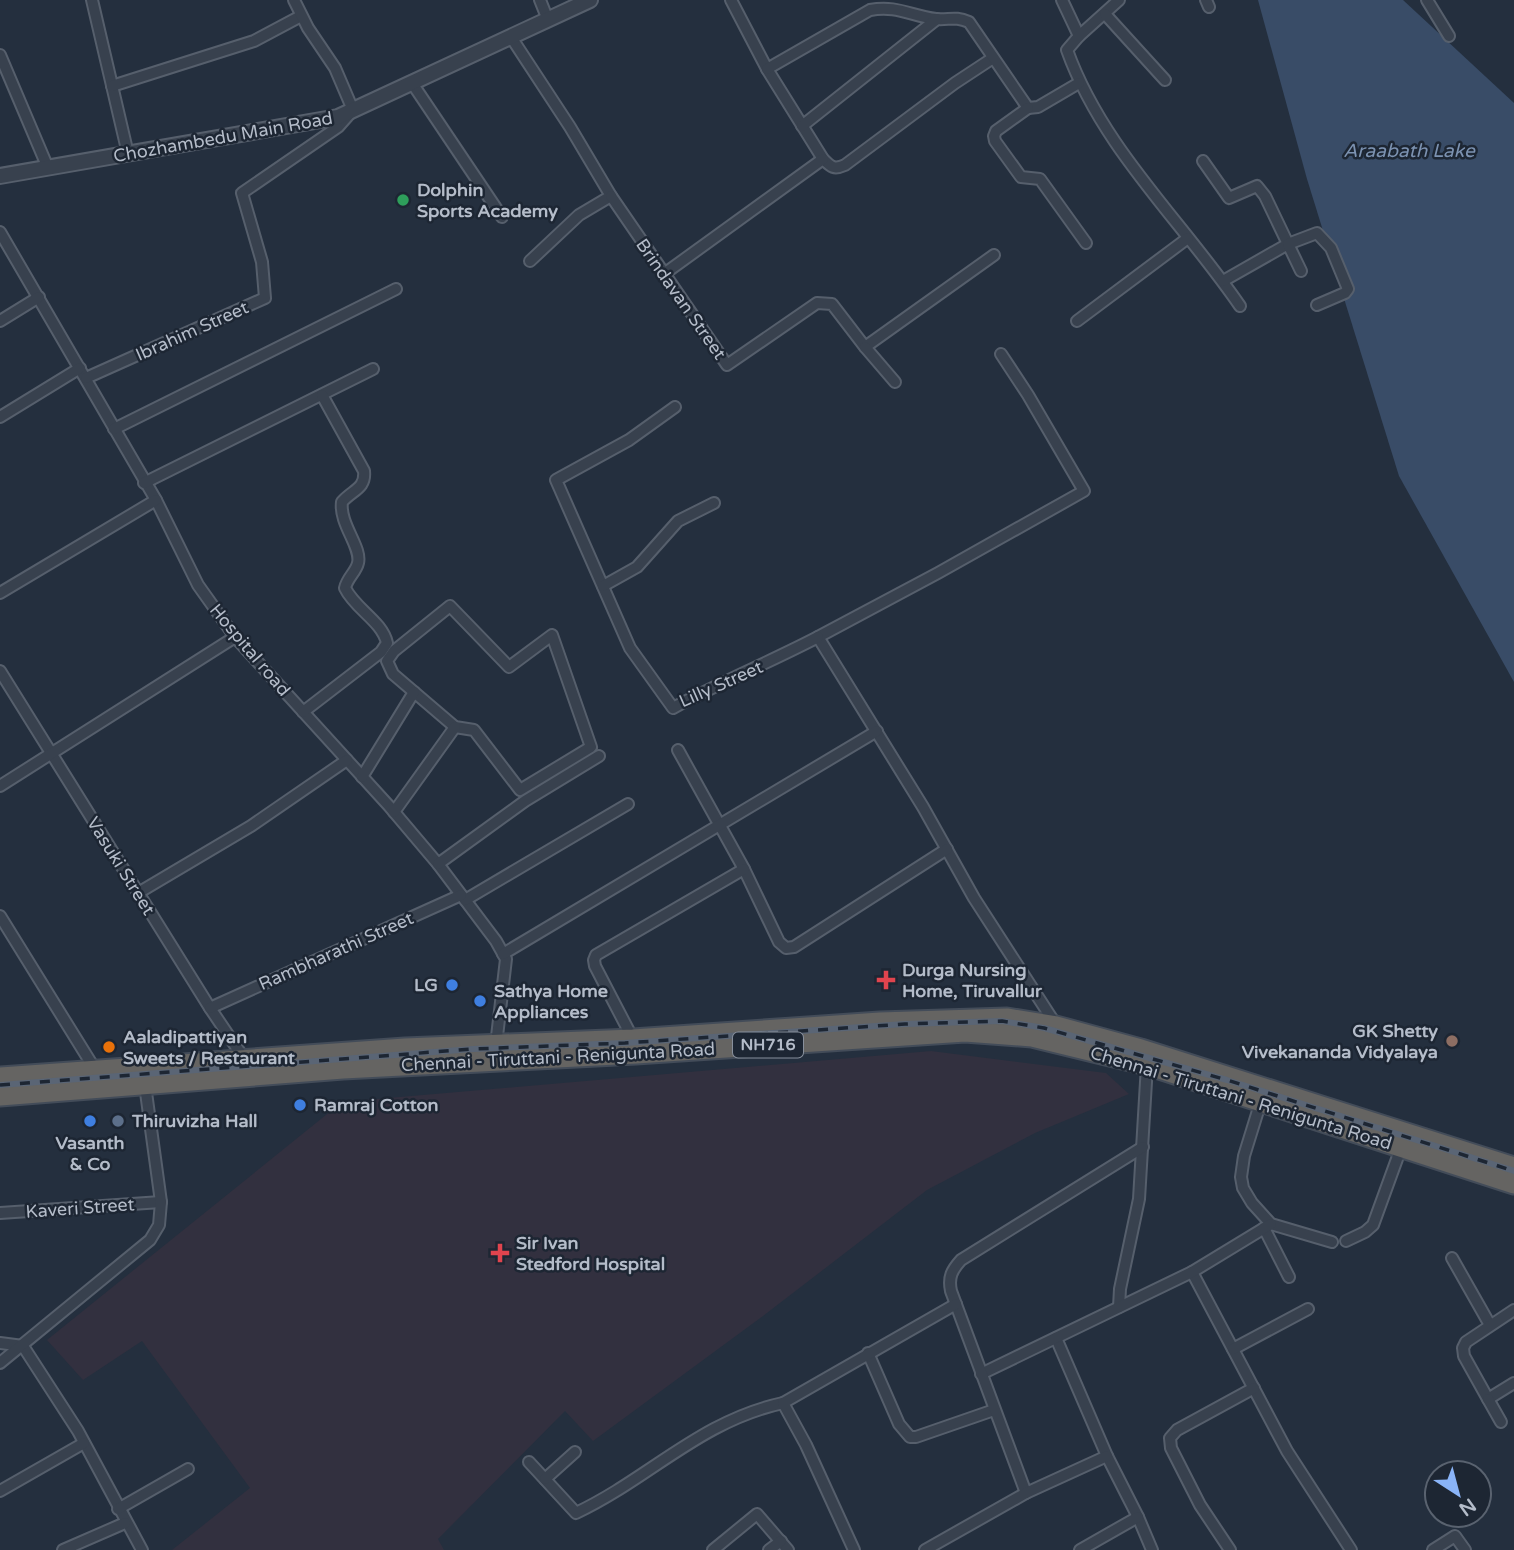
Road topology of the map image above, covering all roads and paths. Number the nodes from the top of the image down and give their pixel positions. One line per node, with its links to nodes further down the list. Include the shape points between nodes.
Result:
1 (92, 0): 22 (street)
2 (293, 0): 10 (street)
3 (540, 0): 11 (street)
4 (590, 0): 11 (street, Chozhambedu Main Road)
5 (732, 0): 18 (street)
6 (1062, 0): 13 (street)
7 (1119, 0): 9 (street)
8 (1427, 0): 14 (street)
9 (1105, 14): 13 (street); 19 (street)
10 (302, 16): 22 (street, via 254,41); 24 (street, via 335,68)
11 (548, 19): 15 (street, Chozhambedu Main Road)
12 (937, 19): 17 (street, via 957,17 969,22); 18 (street, via 902,9 870,10); 25 (street)
13 (1079, 36): 21 (street, via 1067,50)
14 (1449, 36)
15 (511, 37): 20 (street, Chozhambedu Main Road); 31 (street, Brindavan Street)
16 (0, 55): 29 (street)
17 (993, 58): 23 (street); 27 (street, via 845,165 832,168)
18 (767, 69): 25 (street)
19 (1165, 80)
20 (412, 83): 24 (street, Chozhambedu Main Road); 32 (street)
21 (1079, 83): 23 (street, via 1038,107); 34 (street, via 1145,185)
22 (112, 86): 26 (street)
23 (1028, 108): 35 (street, via 996,131 995,141 1019,176 1040,179)
24 (353, 110): 26 (street, Chozhambedu Main Road, via 338,117); 51 (street, Ibrahim Street, via 338,127 242,193 262,262 265,298)
25 (802, 126): 27 (street)
26 (128, 154): 29 (street, Chozhambedu Main Road)
27 (822, 159): 40 (street)
28 (1203, 161): 36 (street, via 1229,198 1257,186)
29 (48, 168): 30 (street, Chozhambedu Main Road)
30 (0, 176)
31 (611, 197): 38 (street, via 579,215); 40 (street, Brindavan Street)
32 (502, 217)
33 (0, 232): 43 (street, Hospital road)
34 (1188, 238): 41 (street); 47 (street)
35 (1086, 243)
36 (1288, 244): 39 (street); 41 (street); 44 (street, via 1317,233 1331,248 1348,289)
37 (994, 255): 48 (street)
38 (530, 261)
39 (1301, 271)
40 (664, 274): 48 (street, Brindavan Street, via 727,365 817,303 832,304)
41 (1223, 281): 45 (street)
42 (396, 289): 56 (street)
43 (38, 298): 46 (street); 51 (street, Hospital road)
44 (1317, 305)
45 (1240, 306)
46 (0, 321)
47 (1077, 321)
48 (865, 347): 52 (street)
49 (1001, 354): 63 (street, via 1084,491)
50 (373, 369): 53 (street)
51 (83, 373): 55 (street); 56 (street, Hospital road)
52 (895, 382)
53 (322, 395): 57 (street); 66 (street, via 364,471 362,486 342,502 342,518 358,553 347,593 383,632 387,643)
54 (675, 407): 60 (street, Lilly Street, via 629,440 556,480)
55 (0, 417)
56 (114, 429): 57 (street, Hospital road)
57 (144, 483): 58 (street, Hospital road)
58 (156, 500): 61 (street); 62 (street, Hospital road, via 198,585)
59 (714, 503): 60 (street, via 678,521 637,567)
60 (603, 586): 63 (street, Lilly Street, via 629,648 673,708)
61 (0, 593)
62 (235, 637): 66 (street, Hospital road); 70 (street)
63 (818, 637): 68 (street)
64 (0, 671): 70 (street, Vasuki Street)
65 (414, 692): 67 (street); 67 (street, via 393,674 387,661 450,606 509,667 552,635 591,747 520,790 474,730); 73 (street)
66 (303, 712): 72 (street, Hospital road)
67 (455, 727): 76 (street)
68 (877, 731): 77 (street); 78 (street)
69 (678, 750): 77 (street)
70 (52, 754): 74 (street); 81 (street, Vasuki Street)
71 (599, 756): 79 (street)
72 (347, 760): 73 (street, Hospital road); 81 (street)
73 (362, 777): 76 (street, Hospital road)
74 (0, 786)
75 (628, 804): 82 (street, Rambharathi Street)
76 (394, 812): 79 (street, Hospital road)
77 (720, 826): 80 (street); 84 (street)
78 (947, 849): 80 (street, via 786,948); 86 (street)
79 (438, 863): 82 (street, Hospital road)
80 (744, 869): 87 (street, via 596,955 595,966)
81 (138, 893): 85 (street, Vasuki Street)
82 (463, 898): 84 (street, Hospital road); 85 (street, Rambharathi Street)
83 (0, 916): 92 (street)
84 (503, 954): 88 (street, via 506,975)
85 (210, 1008): 90 (street, Vasuki Street)
86 (1054, 1034): 87 (highway, Chennai - Tiruttani - Renigunta Road / NH716, via 994,1018); 89 (highway, Chennai - Tiruttani - Renigunta Road / NH716); 90 (highway, Chennai - Tiruttani - Renigunta Road / NH716, via 965,1032 343,1069); 98 (highway, Chennai - Tiruttani - Renigunta Road / NH716, via 1258,1085)
87 (633, 1039): 88 (highway, Chennai - Tiruttani - Renigunta Road / NH716)
88 (496, 1045): 90 (highway, Chennai - Tiruttani - Renigunta Road / NH716, via 405,1048)
89 (1147, 1065): 95 (highway, Chennai - Tiruttani - Renigunta Road / NH716); 96 (street)
90 (246, 1068): 92 (highway, Chennai - Tiruttani - Renigunta Road / NH716); 93 (highway, Chennai - Tiruttani - Renigunta Road / NH716)
91 (0, 1077): 92 (highway, Chennai - Tiruttani - Renigunta Road / NH716)
92 (97, 1080): 93 (highway, Chennai - Tiruttani - Renigunta Road / NH716); 94 (highway, Chennai - Tiruttani - Renigunta Road / NH716)
93 (145, 1085): 100 (street)
94 (0, 1096)
95 (1261, 1101): 97 (highway, Chennai - Tiruttani - Renigunta Road / NH716); 102 (street, via 1241,1177)
96 (1143, 1147): 108 (street, via 961,1260 949,1280); 109 (street, via 1139,1199)
97 (1401, 1148): 99 (highway, Chennai - Tiruttani - Renigunta Road / NH716); 103 (street, via 1373,1225)
98 (1514, 1167)
99 (1514, 1184)
100 (160, 1202): 101 (street, Kaveri Street); 115 (street, via 159,1225 150,1240)
101 (0, 1213)
102 (1267, 1226): 104 (street); 106 (street); 107 (street)
103 (1346, 1241)
104 (1332, 1242)
105 (1452, 1258): 112 (street)
106 (1192, 1272): 109 (street); 116 (street)
107 (1289, 1277)
108 (956, 1304): 117 (street); 119 (street)
109 (1119, 1307): 113 (street)
110 (1308, 1309): 116 (street)
111 (1514, 1310): 112 (street)
112 (1490, 1325): 122 (street, via 1463,1348)
113 (1056, 1338): 119 (street); 128 (street)
114 (0, 1343): 115 (street)
115 (23, 1346): 118 (street); 126 (street)
116 (1233, 1349): 121 (street)
117 (868, 1353): 123 (street); 124 (street, via 899,1424 911,1437)
118 (0, 1363)
119 (981, 1374): 124 (street)
120 (1514, 1383): 122 (street)
121 (1254, 1388): 146 (street, via 1170,1438 1200,1505); 147 (street, via 1287,1451)
122 (1488, 1399): 125 (street)
123 (783, 1403): 131 (street, via 718,1425 578,1512); 142 (street)
124 (994, 1410): 133 (street)
125 (1501, 1422)
126 (84, 1443): 132 (street); 134 (street)
127 (575, 1452): 131 (street)
128 (1107, 1456): 133 (street); 135 (street)
129 (529, 1462): 131 (street)
130 (188, 1469): 134 (street)
131 (545, 1479)
132 (0, 1491)
133 (1026, 1493): 143 (street)
134 (118, 1509): 136 (street)
135 (1138, 1517): 144 (street); 145 (street)
136 (125, 1523): 138 (street); 139 (street)
137 (785, 1546): 140 (street, via 757,1514); 141 (street)
138 (63, 1550)
139 (142, 1550)
140 (713, 1550)
141 (769, 1550)
142 (854, 1550)
143 (925, 1550)
144 (1080, 1550)
145 (1152, 1550)
146 (1230, 1550)
147 (1351, 1550)
148 (1433, 1550): 149 (street, via 1455,1536)
149 (1465, 1550)

